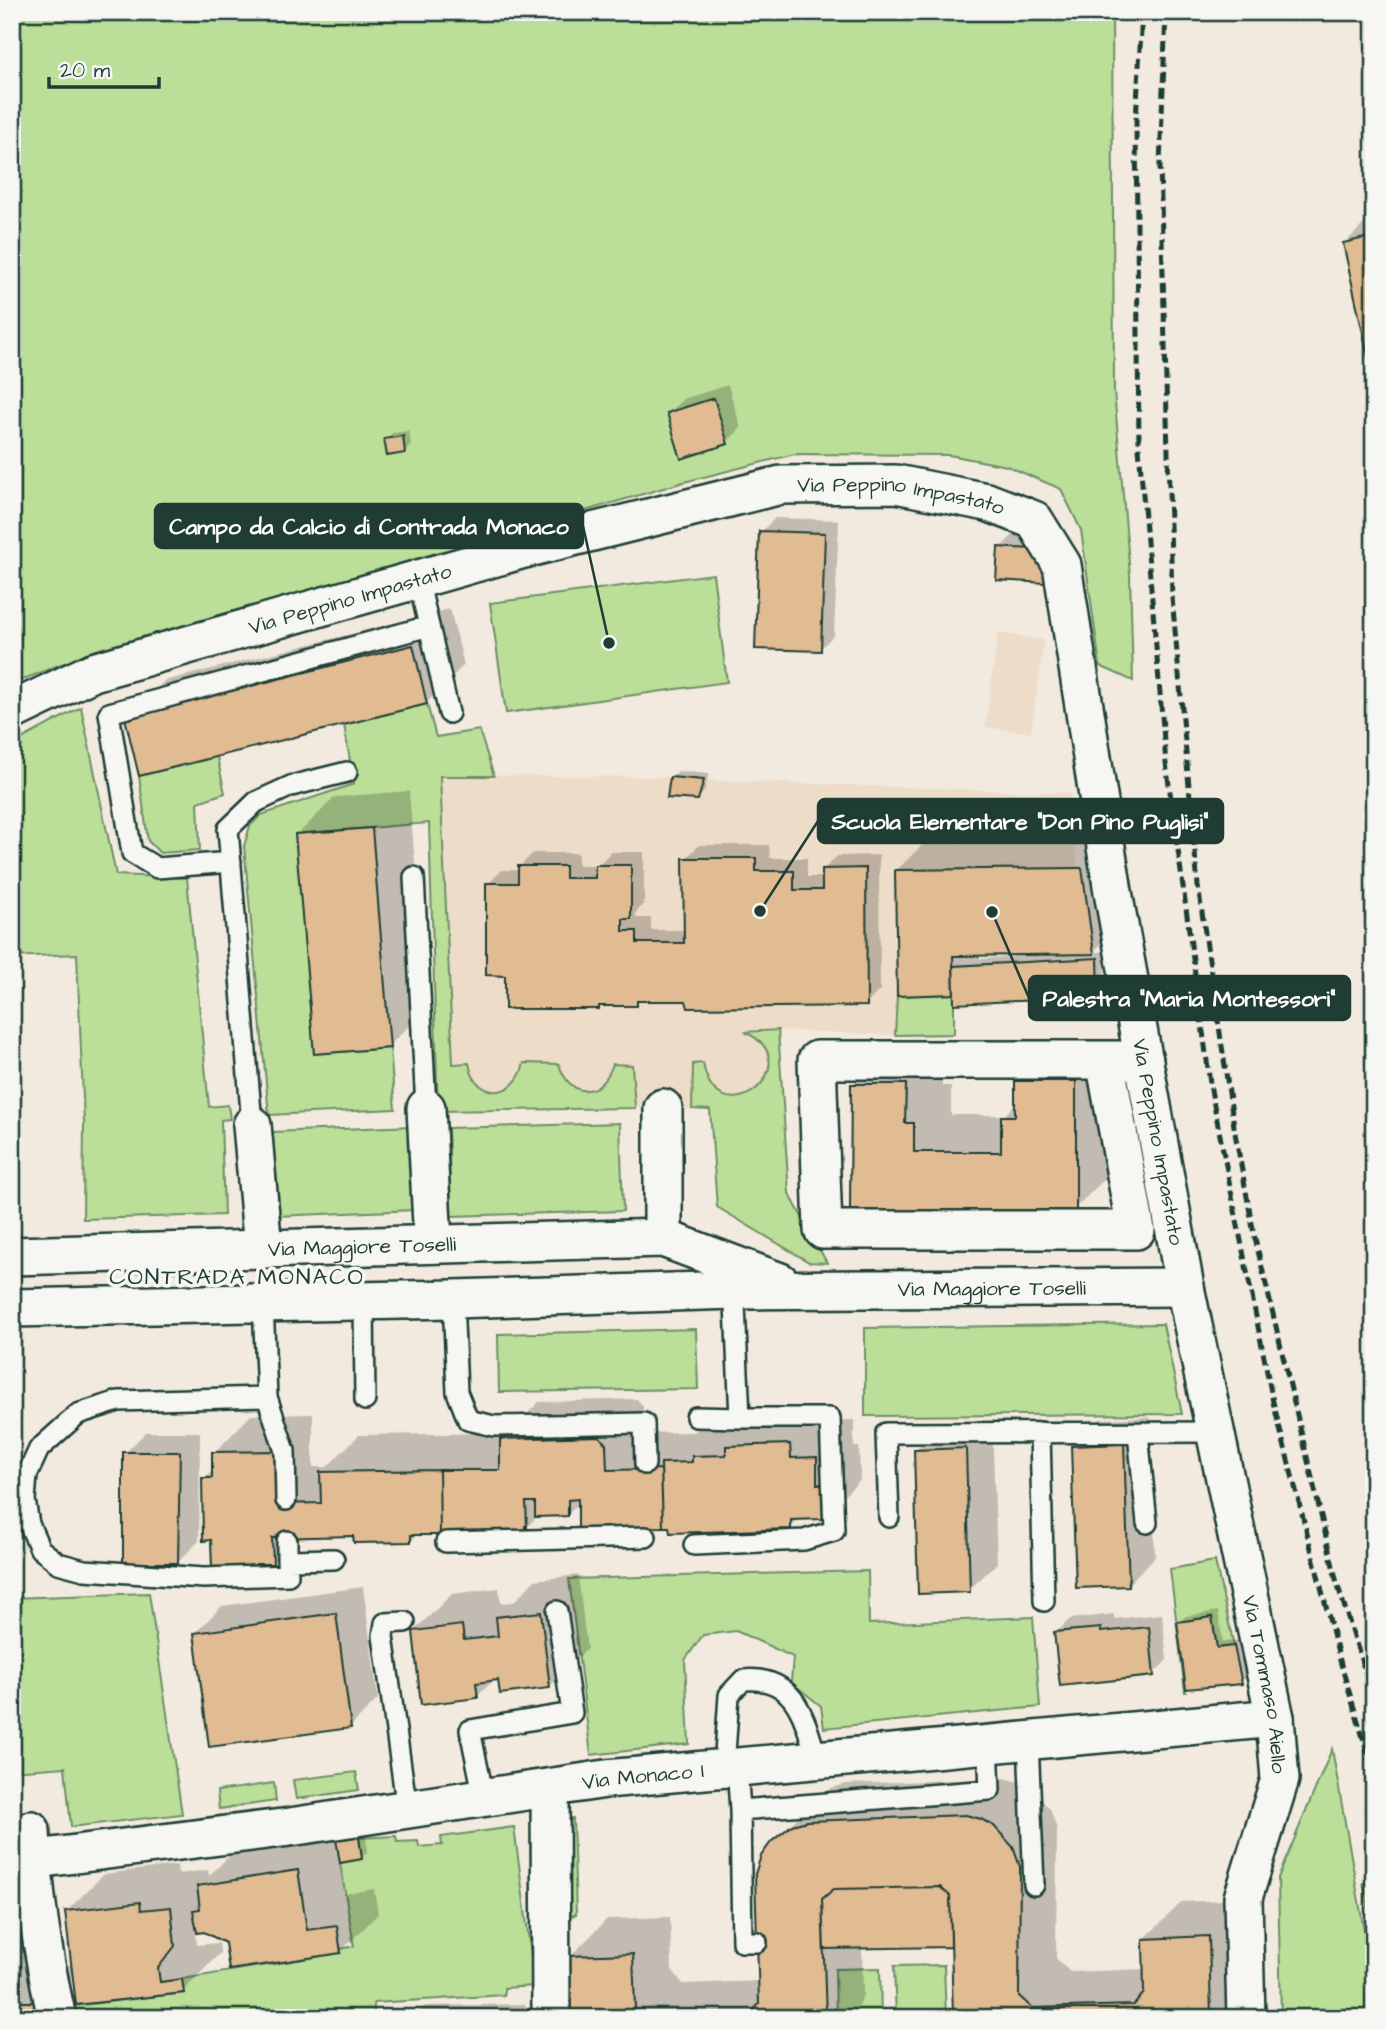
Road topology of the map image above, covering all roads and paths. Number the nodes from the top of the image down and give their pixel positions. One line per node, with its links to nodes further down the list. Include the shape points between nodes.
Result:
1 (418, 579): 2 (lane); 3 (street, Via Peppino Impastato, via 93,672); 9 (street, Via Peppino Impastato, via 782,485 896,484 987,502 1034,520 1062,565)
2 (429, 626): 4 (lane); 6 (lane, via 109,713 132,853 157,868)
3 (12, 711)
4 (449, 713)
5 (346, 772): 6 (lane, via 291,786 256,802 228,829)
6 (231, 863): 12 (lane)
7 (414, 877): 10 (lane)
8 (1105, 1060): 8 (street, via 817,1060 823,1230 1136,1230); 9 (street)
9 (1144, 1060): 19 (street, Via Peppino Impastato)
10 (426, 1108): 15 (street)
11 (663, 1108): 13 (street)
12 (252, 1125): 16 (street)
13 (663, 1238): 14 (street, Via Maggiore Toselli); 18 (street, Via Maggiore Toselli)
14 (503, 1242): 15 (street, Via Maggiore Toselli); 20 (street)
15 (433, 1244): 16 (street, Via Maggiore Toselli)
16 (263, 1249): 17 (street, Via Maggiore Toselli)
17 (12, 1256)
18 (734, 1277): 19 (street, Via Maggiore Toselli, via 800,1289); 20 (street, Via Maggiore Toselli); 28 (lane)
19 (1185, 1287): 29 (street, Via Tommaso Aiello)
20 (505, 1297): 21 (street, Via Maggiore Toselli)
21 (453, 1299): 22 (street, Via Maggiore Toselli); 32 (lane, via 457,1392 468,1420 494,1426 644,1423)
22 (363, 1301): 23 (street, Via Maggiore Toselli); 26 (lane)
23 (263, 1303): 24 (street, Via Maggiore Toselli); 25 (lane)
24 (12, 1308)
25 (267, 1397): 33 (lane, via 285,1451); 39 (lane, via 118,1401 78,1414 39,1449 27,1475 29,1524 40,1549 58,1563 84,1570 204,1578 288,1575 287,1551)
26 (365, 1400)
27 (696, 1418): 28 (lane)
28 (740, 1418): 38 (lane, via 830,1418 834,1531 804,1540)
29 (1216, 1432): 31 (lane); 43 (street, Via Tommaso Aiello)
30 (1040, 1433): 31 (lane); 34 (lane, via 886,1433); 40 (lane)
31 (1138, 1433): 35 (lane)
32 (645, 1464)
33 (286, 1500)
34 (889, 1517)
35 (1147, 1523)
36 (646, 1537): 37 (lane)
37 (446, 1542)
38 (694, 1545)
39 (334, 1559)
40 (1044, 1601)
41 (557, 1611): 49 (lane, via 572,1713 470,1730)
42 (405, 1622): 50 (lane, via 385,1623 383,1636)
43 (1275, 1718): 44 (street, Via Monaco I); 57 (street, Via Tommaso Aiello, via 1280,1779 1243,1898)
44 (1028, 1740): 45 (street, Via Monaco I); 53 (lane)
45 (988, 1744): 46 (street, Via Monaco I); 51 (lane, via 990,1790)
46 (817, 1759): 47 (street, Via Monaco I); 47 (lane, via 801,1708 774,1682 743,1679 729,1695)
47 (730, 1767): 48 (street, Via Monaco I); 51 (lane)
48 (550, 1788): 49 (street, Via Monaco I); 56 (street)
49 (484, 1798): 50 (street, Via Monaco I)
50 (407, 1810): 52 (street, Via Monaco I, via 290,1828)
51 (740, 1810): 54 (lane, via 742,1942)
52 (25, 1850): 55 (street)
53 (1034, 1885)
54 (757, 1942)
55 (57, 2018)
56 (551, 2018)
57 (1246, 2018)

